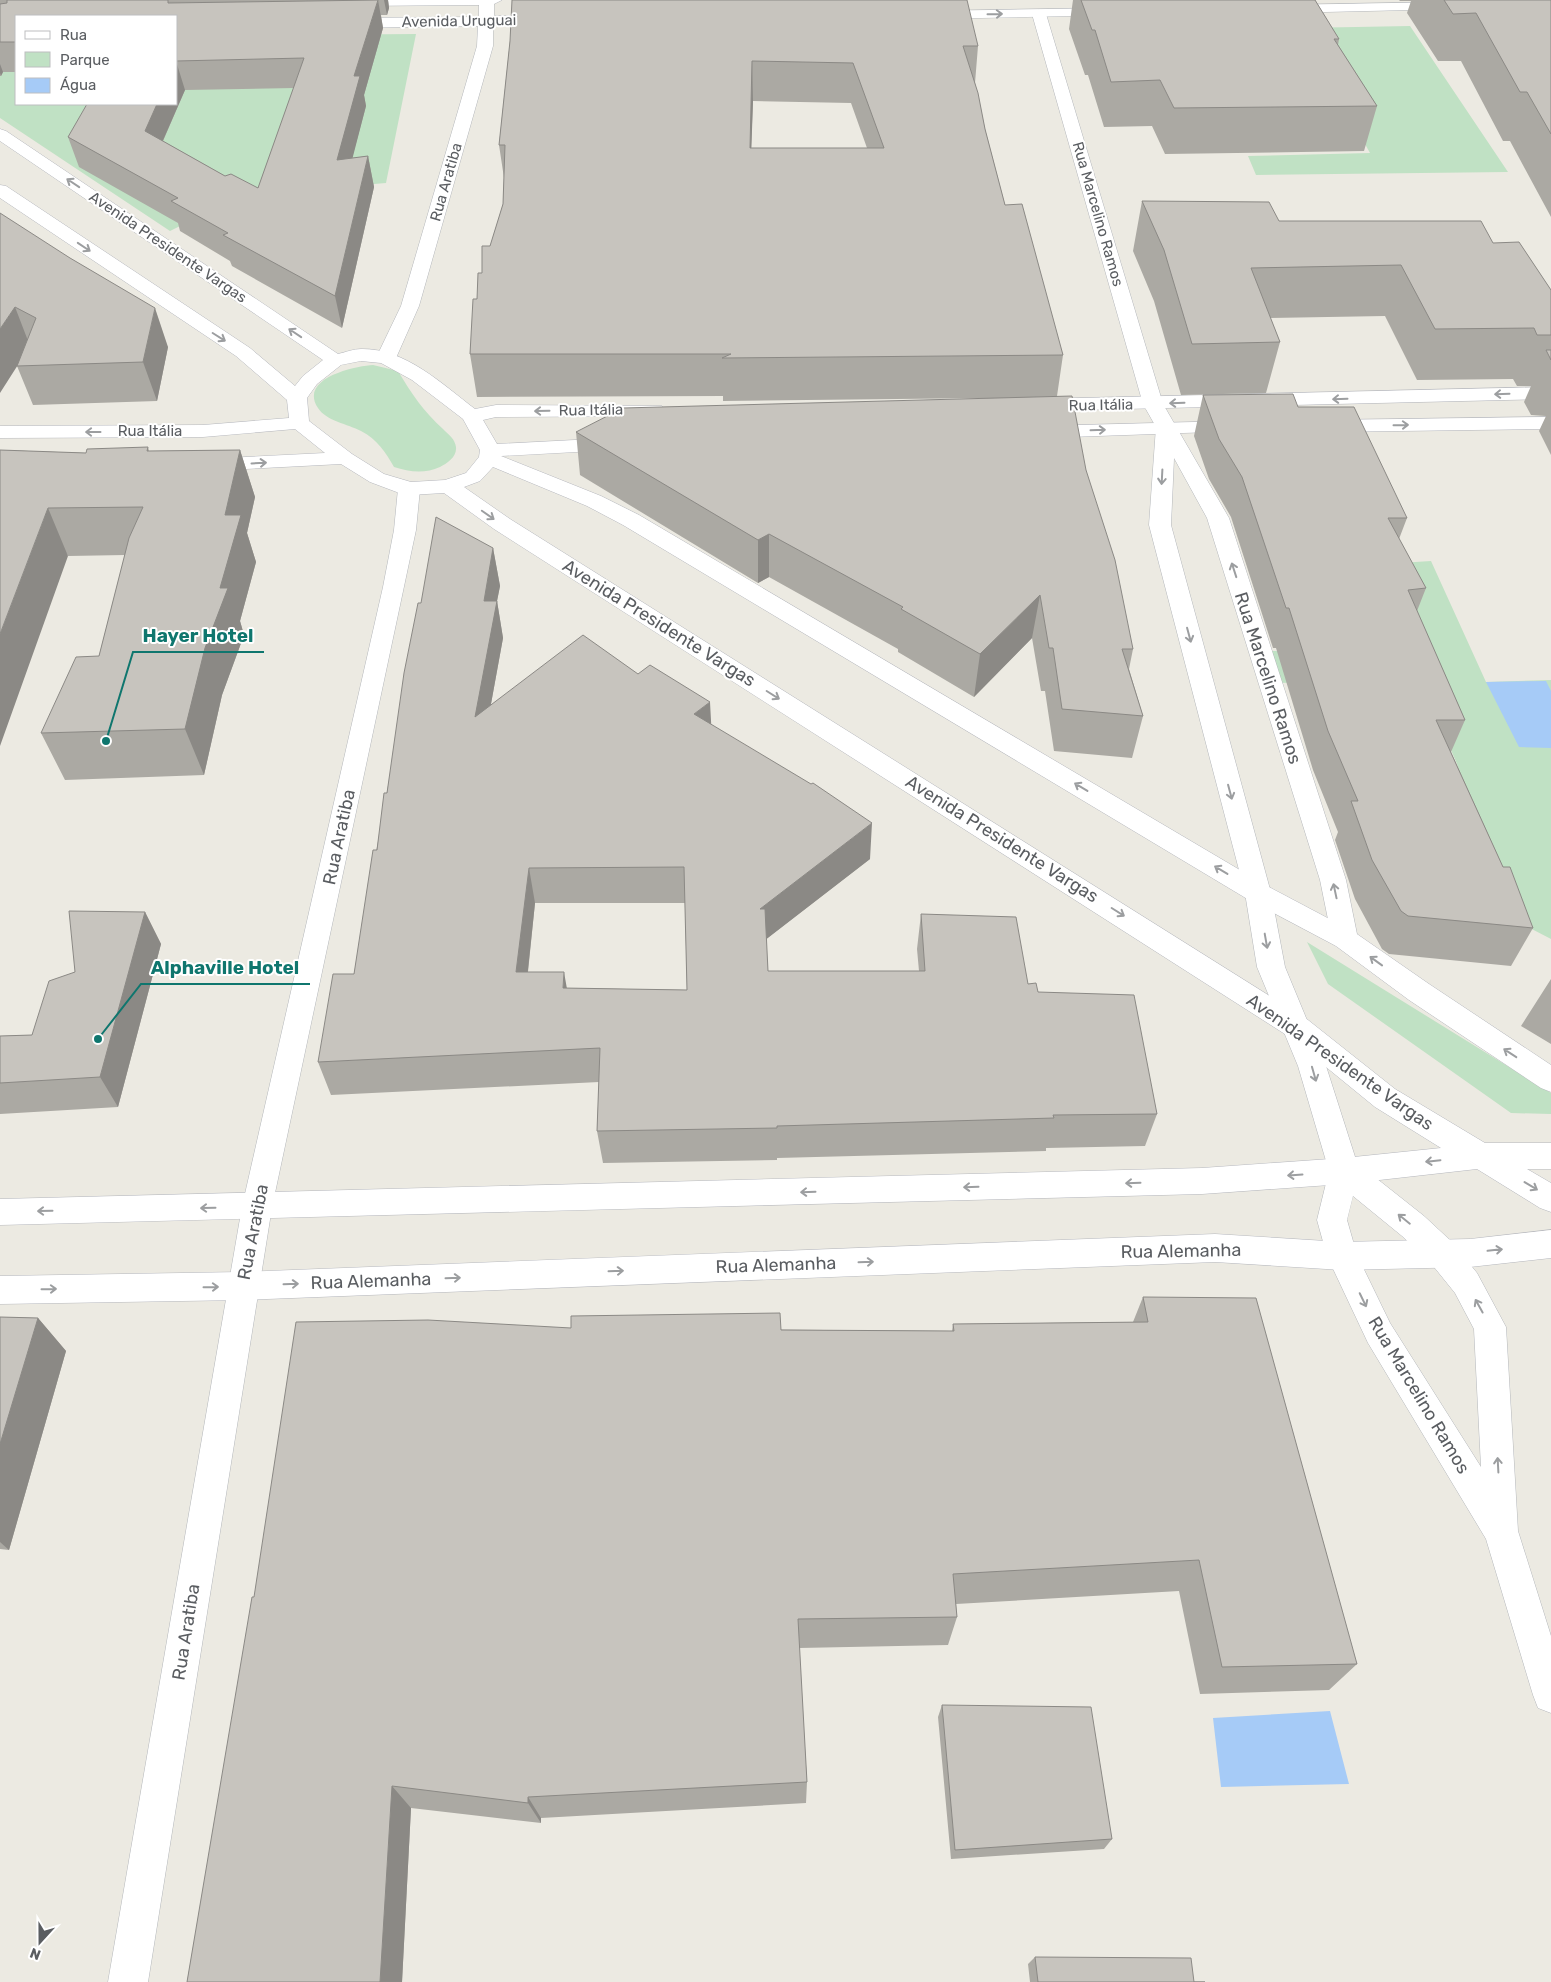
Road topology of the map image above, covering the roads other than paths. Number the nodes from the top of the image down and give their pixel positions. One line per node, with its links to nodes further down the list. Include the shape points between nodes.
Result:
1 (487, 0): 2 (main road, Avenida Uruguai); 3 (main road, Avenida Uruguai); 10 (main road, Rua Aratiba)
2 (495, 0)
3 (338, 2)
4 (1462, 6): 6 (main road)
5 (1036, 7): 7 (main road); 8 (main road, one-way to 5); 18 (main road, Rua Marcelino Ramos)
6 (1266, 10)
7 (1128, 12)
8 (921, 15)
9 (565, 20): 10 (main road, Avenida Uruguai)
10 (486, 21): 11 (main road, Avenida Uruguai); 14 (main road, Rua Aratiba, via 485,46 413,297)
11 (326, 23)
12 (0, 134): 15 (main road, Avenida Presidente Vargas, one-way to 12)
13 (0, 190): 17 (main road, one-way to 17, via 243,352)
14 (386, 358): 15 (main road, via 362,355); 21 (main road, via 419,376)
15 (335, 360): 17 (main road, via 310,380)
16 (1551, 393): 18 (main road, Rua Itália, one-way to 18)
17 (297, 398): 22 (main road)
18 (1153, 404): 19 (main road, Rua Itália); 26 (main road, Rua Marcelino Ramos)
19 (1015, 406)
20 (671, 410): 21 (main road, Rua Itália, one-way to 21, via 496,411)
21 (471, 416): 30 (main road)
22 (299, 422): 27 (main road, Rua Itália, one-way to 27, via 202,431); 31 (main road)
23 (1551, 423): 24 (main road, one-way to 23)
24 (1303, 426)
25 (1254, 427): 26 (main road, Rua Itália)
26 (1165, 428): 28 (main road, Rua Itália, one-way to 26); 35 (main road, Rua Marcelino Ramos, one-way to 35, via 1160,525); 36 (main road, Rua Marcelino Ramos, one-way to 26, via 1333,880 1218,518)
27 (0, 432)
28 (1026, 432)
29 (630, 444): 30 (main road, Rua Itália)
30 (490, 454): 33 (main road, via 473,477); 35 (main road, one-way to 30, via 631,520)
31 (345, 458): 32 (main road, Rua Itália, one-way to 31); 34 (main road, via 377,478)
32 (184, 466)
33 (448, 486): 34 (main road); 37 (main road, Avenida Presidente Vargas, one-way to 37, via 502,524)
34 (409, 489): 43 (main road, Rua Aratiba, via 394,587)
35 (1258, 892): 36 (main road); 37 (main road, Rua Marcelino Ramos, one-way to 37, via 1271,967)
36 (1345, 939): 38 (main road, one-way to 36)
37 (1298, 1028): 39 (main road, Avenida Presidente Vargas, via 1385,1098); 41 (main road, Rua Marcelino Ramos, one-way to 41)
38 (1551, 1080)
39 (1481, 1156): 40 (main road); 41 (main road, one-way to 41); 42 (main road, Avenida Presidente Vargas, one-way to 42)
40 (1551, 1156)
41 (1344, 1171): 43 (main road, one-way to 43, via 1202,1181); 46 (main road, Rua Marcelino Ramos, one-way to 41); 47 (main road, Rua Marcelino Ramos, via 1332,1220)
42 (1551, 1198)
43 (257, 1207): 44 (main road, one-way to 44); 48 (main road, Rua Aratiba)
44 (0, 1212)
45 (1551, 1244): 46 (main road, Rua Alemanha, one-way to 45, via 1470,1253)
46 (1440, 1252): 47 (main road, Rua Alemanha); 50 (main road, Rua Marcelino Ramos, one-way to 46, via 1490,1327 1466,1283)
47 (1342, 1256): 48 (main road, Rua Alemanha, one-way to 47, via 1215,1248); 50 (main road, Rua Marcelino Ramos, one-way to 50, via 1379,1333)
48 (242, 1286): 49 (main road, Rua Alemanha, one-way to 48); 52 (main road, Rua Aratiba)
49 (0, 1290)
50 (1501, 1531): 51 (main road, Rua Marcelino Ramos)
51 (1551, 1696)
52 (128, 1982)

